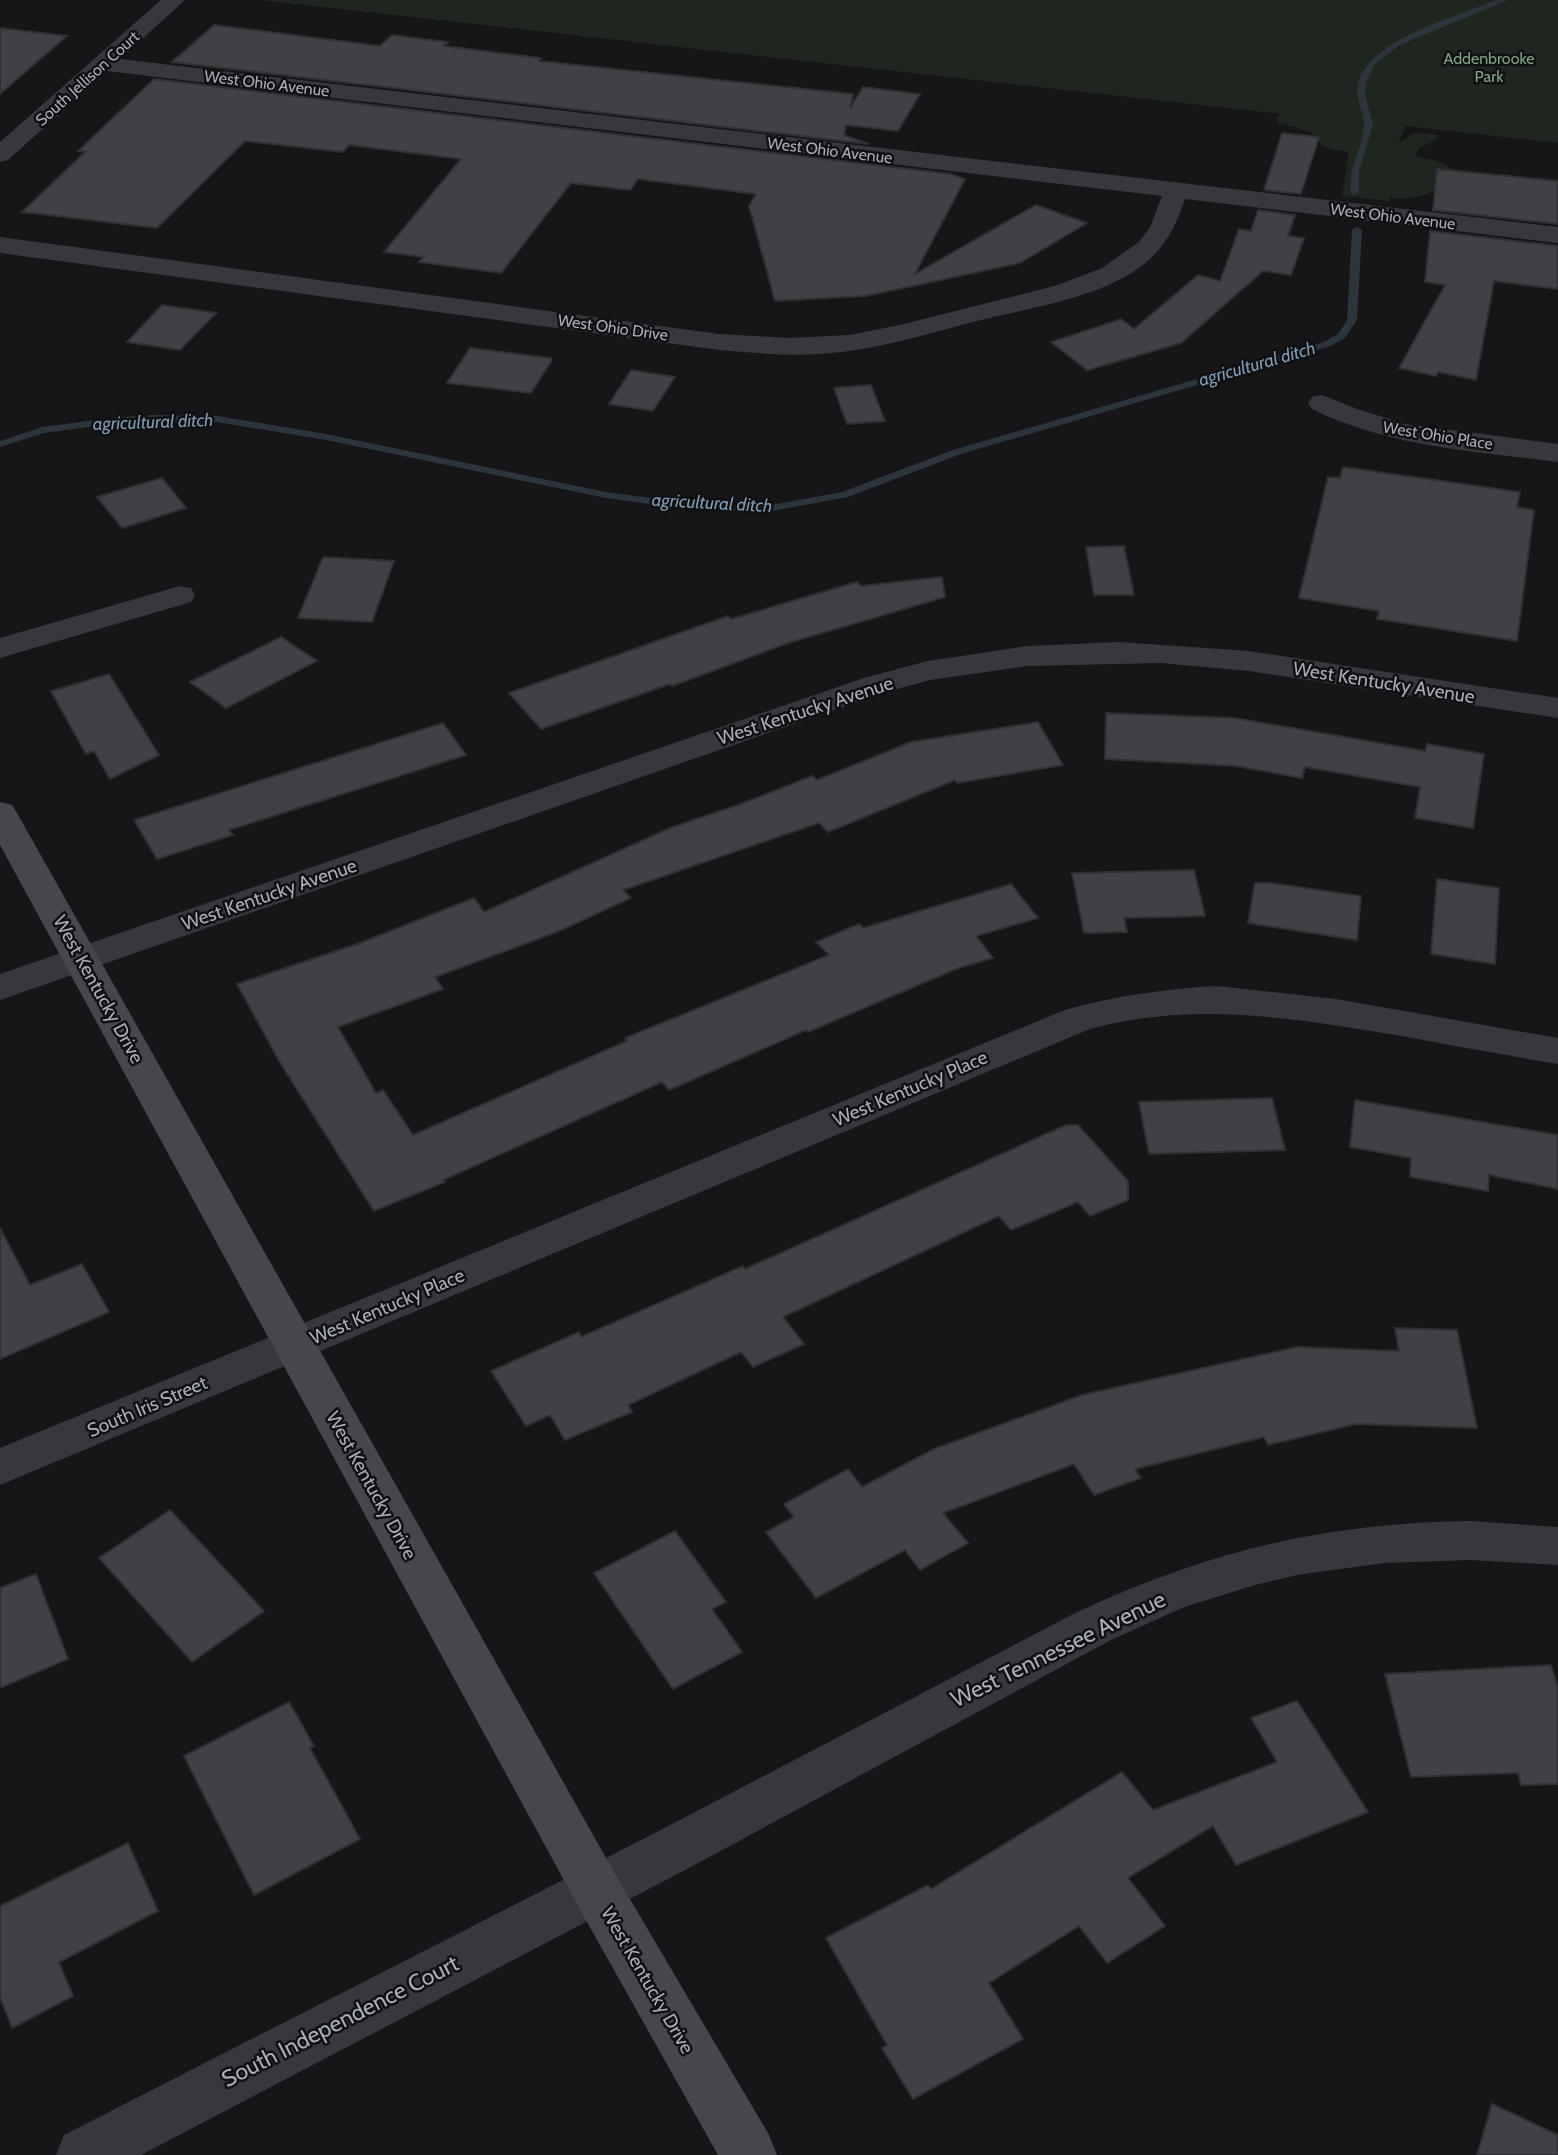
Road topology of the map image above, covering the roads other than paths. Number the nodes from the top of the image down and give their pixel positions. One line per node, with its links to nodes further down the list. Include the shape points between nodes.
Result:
1 (174, 0): 2 (street, South Jellison Court)
2 (102, 64): 3 (street, South Jellison Court); 4 (street, West Ohio Avenue)
3 (0, 155)
4 (1176, 190): 5 (street, West Ohio Avenue); 6 (street, West Ohio Drive, via 1158,234 1147,248 1110,273 894,335 820,345 719,342)
5 (1558, 235)
6 (0, 245)
7 (1322, 403): 8 (street, West Ohio Place, via 1381,428)
8 (1558, 453)
9 (180, 594): 10 (street)
10 (0, 648)
11 (1558, 708): 13 (street, West Kentucky Avenue, via 1203,656 1079,653 979,662 875,685)
12 (0, 813): 13 (street, West Kentucky Drive)
13 (83, 958): 14 (street, West Kentucky Avenue); 16 (street, West Kentucky Drive)
14 (0, 988)
15 (1558, 1051): 16 (street, West Kentucky Place, via 1269,1003 1216,999 1111,1010 1046,1031)
16 (295, 1345): 17 (street, South Iris Street); 19 (street, West Kentucky Drive)
17 (0, 1467)
18 (1558, 1546): 19 (street, West Tennessee Avenue, via 1453,1541 1389,1544 1320,1551 1211,1577 1094,1626)
19 (596, 1889): 20 (street, South Independence Court); 21 (street, West Kentucky Drive)
20 (84, 2155)
21 (749, 2155)

